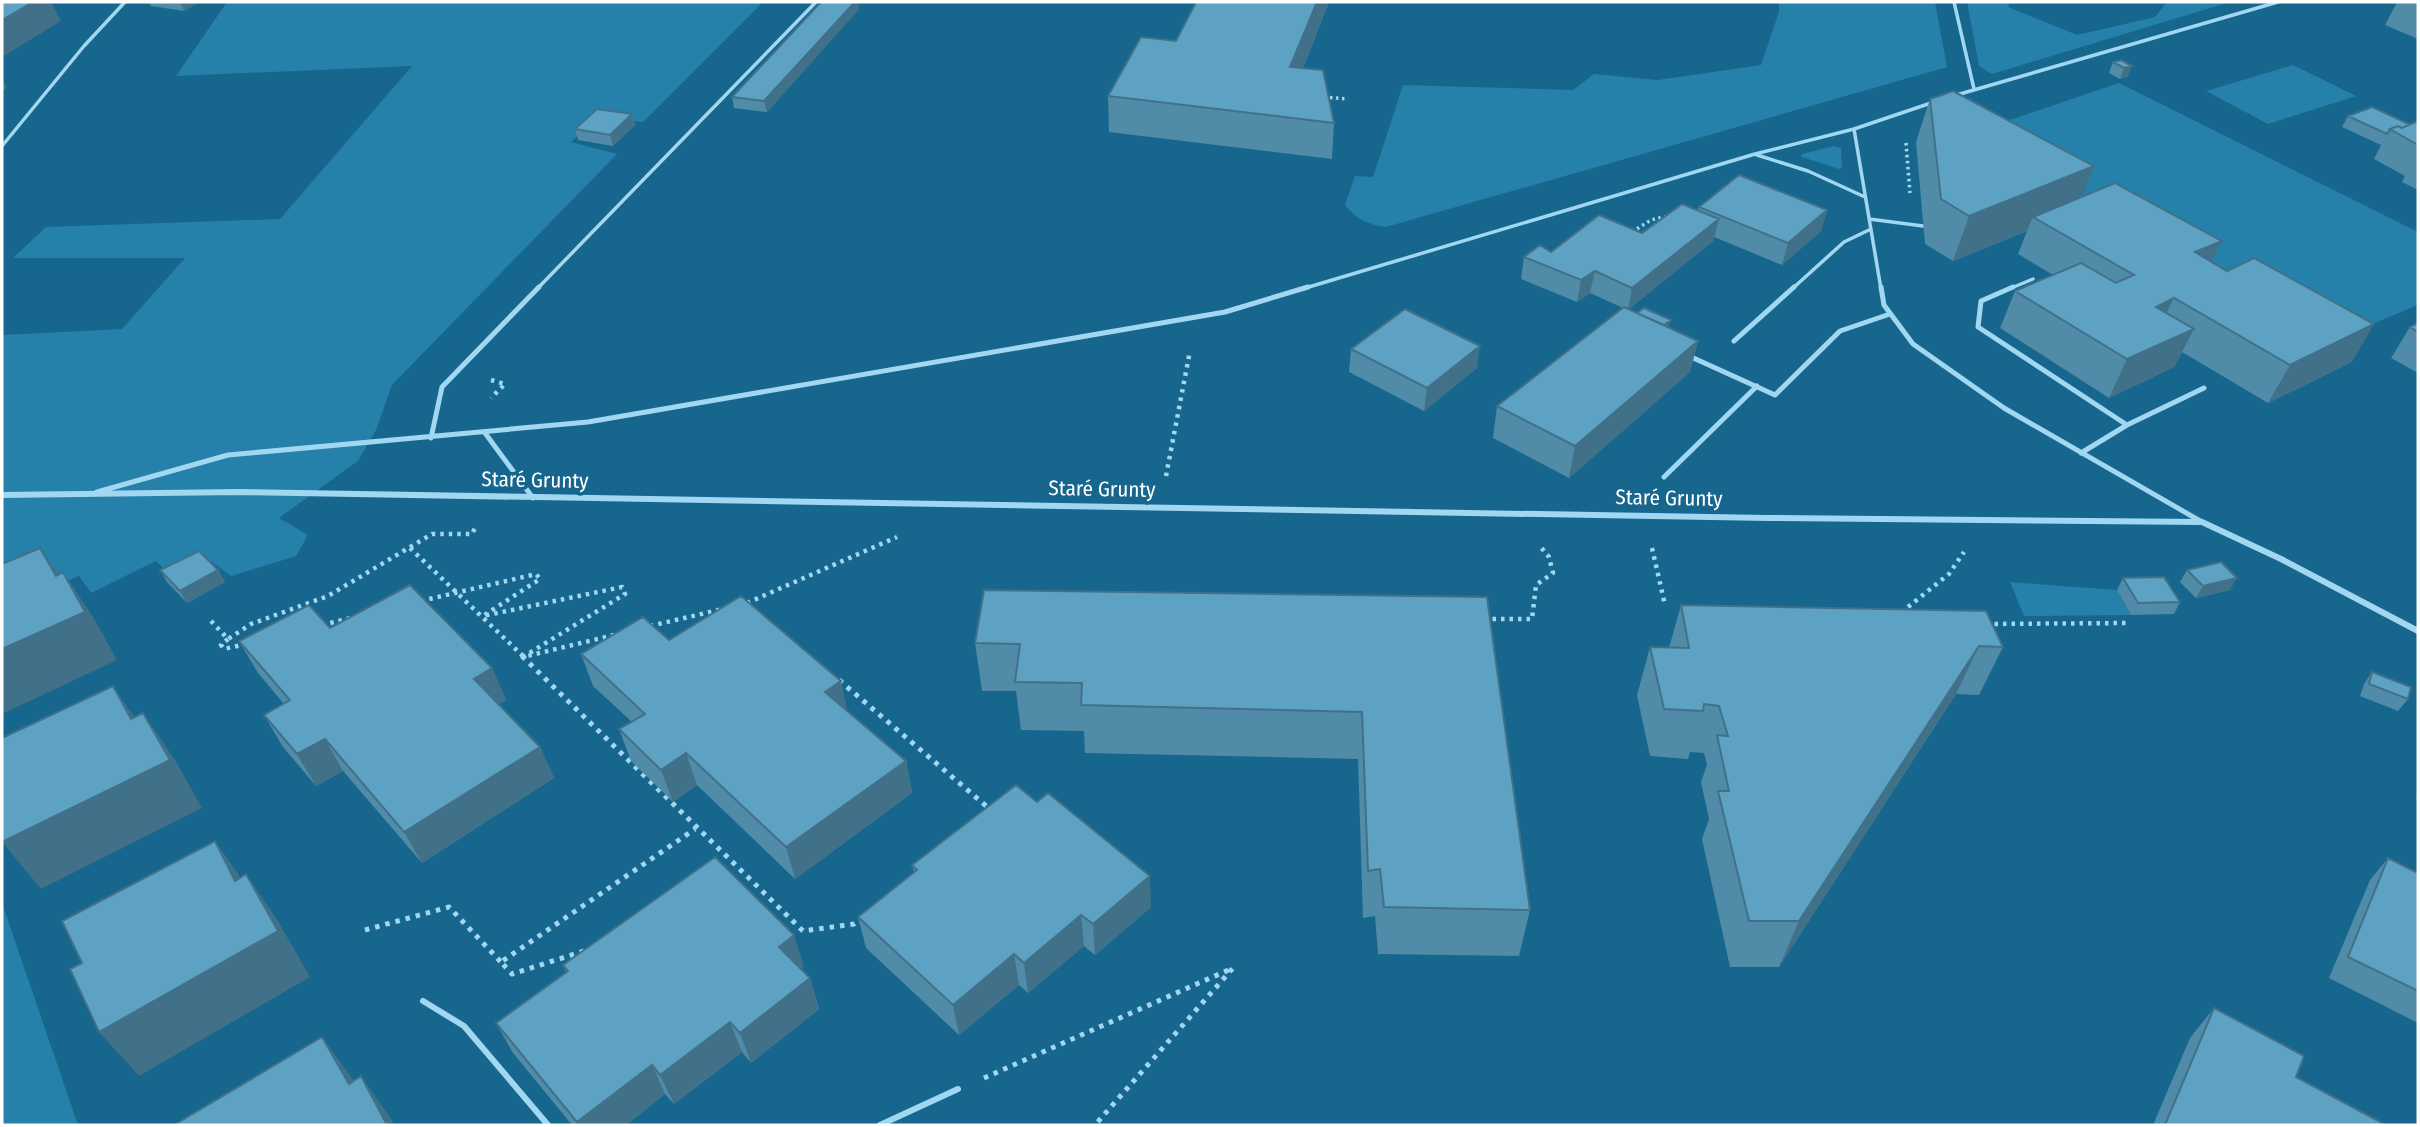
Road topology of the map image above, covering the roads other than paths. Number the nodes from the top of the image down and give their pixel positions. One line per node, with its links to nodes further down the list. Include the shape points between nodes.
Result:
1 (125, 2): 9 (lane)
2 (816, 2): 23 (lane, via 442,387)
3 (1954, 2): 5 (lane)
4 (2278, 2): 5 (lane)
5 (1974, 89): 6 (lane)
6 (1950, 97)
7 (1938, 101): 8 (lane)
8 (1854, 129): 10 (lane); 11 (lane)
9 (2, 146)
10 (1755, 154): 11 (lane); 22 (lane, via 1225,312 588,422)
11 (1865, 197): 12 (lane)
12 (1869, 219): 13 (lane); 14 (lane)
13 (1923, 226)
14 (1871, 229): 16 (lane, via 1884,305); 17 (lane, via 1844,242)
15 (2033, 279): 21 (lane, via 1981,301 1978,327)
16 (1890, 314): 19 (lane, via 1840,331 1775,395); 24 (lane, via 1913,344 2004,408)
17 (1734, 341)
18 (1682, 353): 19 (lane)
19 (1757, 386): 25 (lane)
20 (2204, 388): 21 (lane)
21 (2127, 425): 24 (lane)
22 (485, 433): 23 (lane); 28 (lane)
23 (431, 438): 26 (lane, via 228,455)
24 (2081, 453): 29 (lane)
25 (1664, 477)
26 (93, 493): 27 (street, Staré Grunty); 28 (street, Staré Grunty)
27 (2, 495)
28 (533, 498): 29 (street, Staré Grunty)
29 (2202, 522): 30 (street)
30 (2418, 631)
31 (423, 1001): 33 (lane, via 464,1026)
32 (958, 1090): 34 (lane)
33 (548, 1125)
34 (880, 1125)

